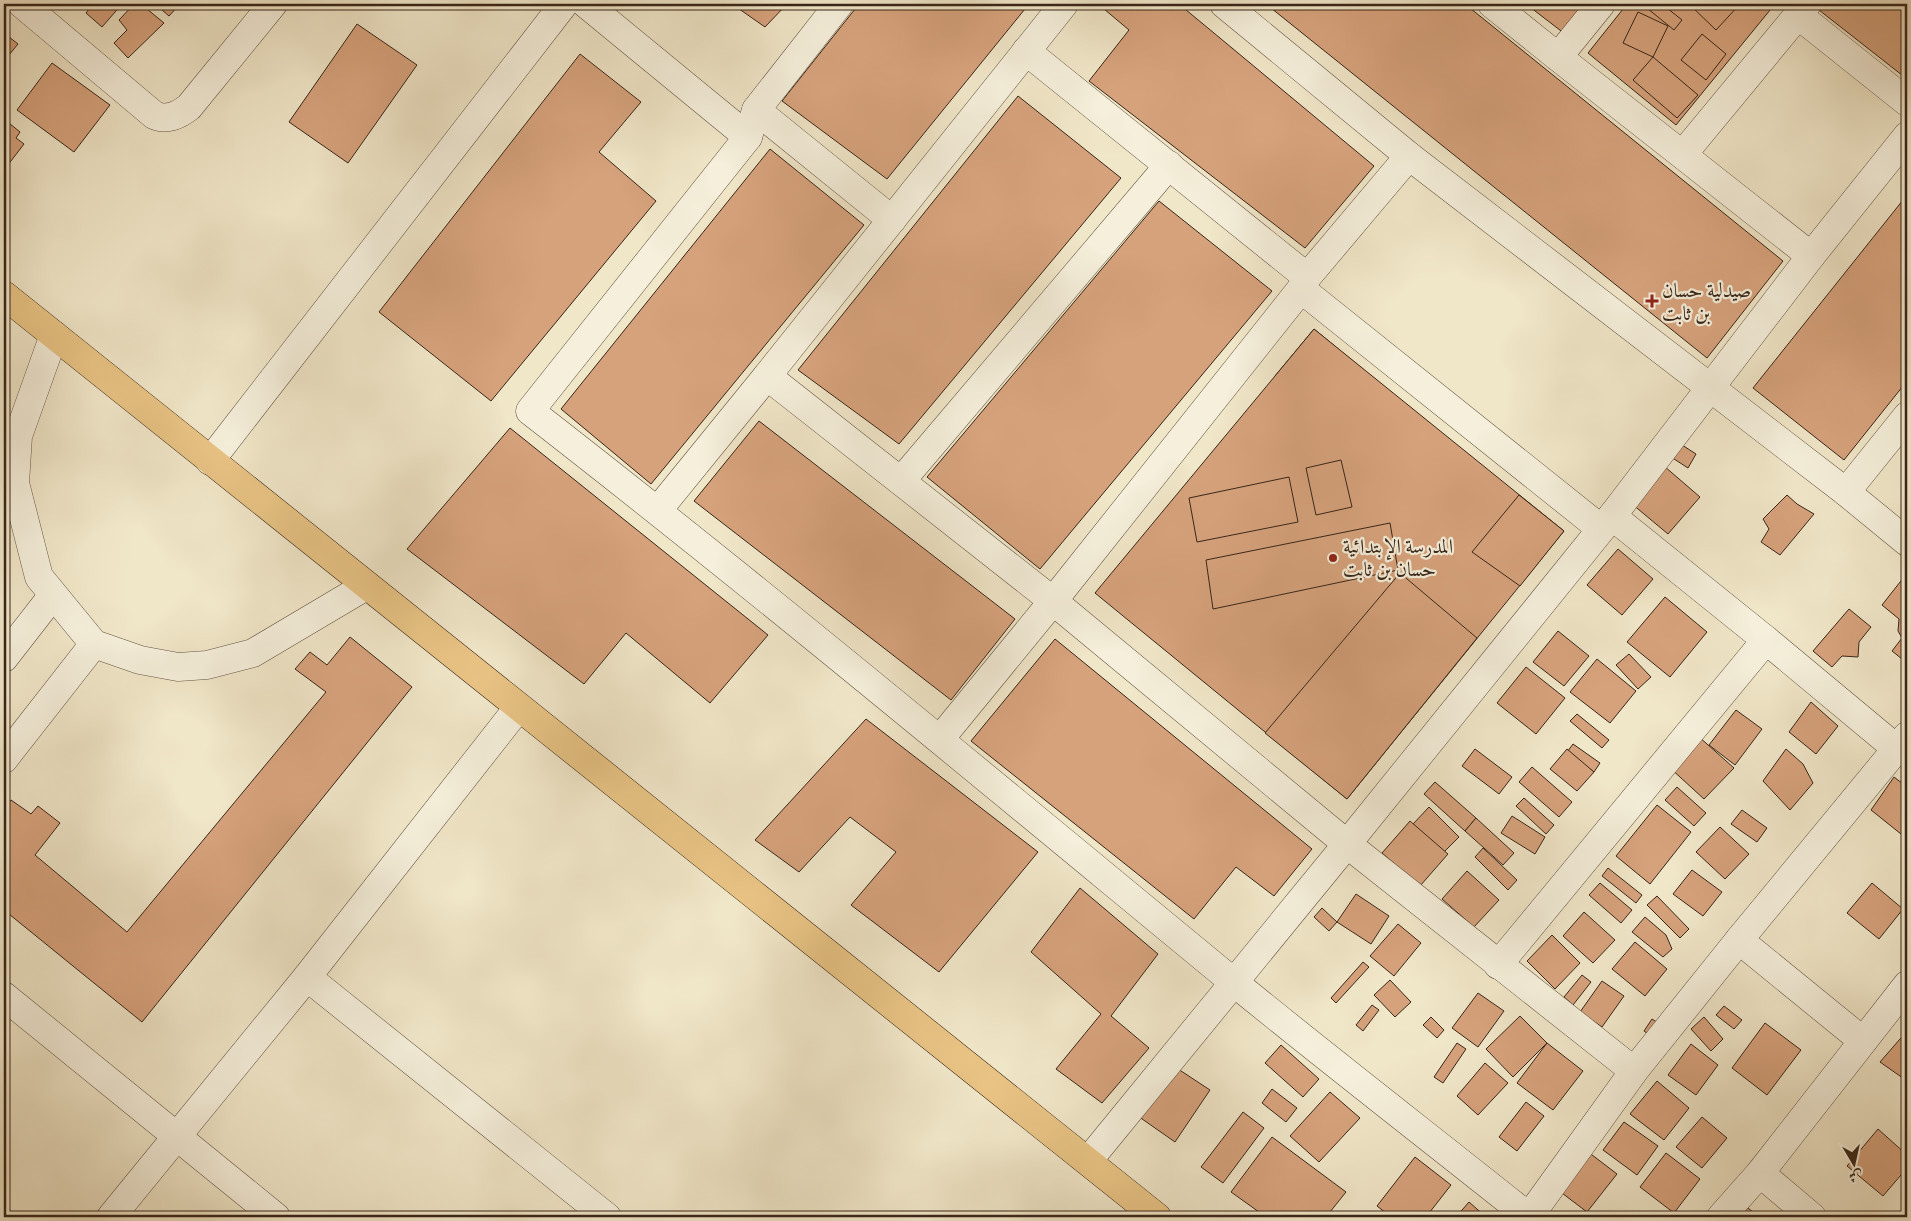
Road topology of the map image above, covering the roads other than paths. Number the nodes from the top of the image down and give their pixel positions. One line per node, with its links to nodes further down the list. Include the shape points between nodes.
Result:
1 (22, 4): 2 (street, via 154,115 163,118 188,107)
2 (274, 4)
3 (564, 4): 28 (street)
4 (586, 4): 16 (street)
5 (839, 4): 14 (street)
6 (1064, 4): 11 (street)
7 (1224, 4): 18 (street)
8 (1492, 4): 12 (street)
9 (1601, 4): 12 (street)
10 (1803, 9): 13 (street); 17 (street)
11 (1026, 50): 19 (street); 20 (street)
12 (1558, 57): 17 (street)
13 (1907, 102)
14 (756, 110): 16 (street); 20 (street)
15 (1907, 136): 21 (street)
16 (748, 137): 31 (street, via 530,411)
17 (1683, 154): 21 (street)
18 (1409, 156): 22 (street); 26 (street)
19 (1169, 165): 22 (street); 29 (street)
20 (892, 220): 25 (street)
21 (1812, 256): 26 (street)
22 (1304, 283): 32 (street); 36 (street)
23 (4, 295): 24 (main road)
24 (54, 335): 28 (main road); 35 (street, via 18,436 15,483 39,577)
25 (767, 376): 29 (street); 31 (street)
26 (1710, 386): 30 (street); 32 (street)
27 (1907, 416): 30 (street)
28 (210, 461): 34 (main road)
29 (901, 481): 36 (street)
30 (1846, 492): 33 (street)
31 (658, 510): 41 (street)
32 (1606, 522): 37 (street); 44 (street)
33 (1907, 542)
34 (366, 586): 38 (street, via 253,653 207,665 178,667 140,660); 40 (main road)
35 (53, 596): 38 (street); 39 (street)
36 (1053, 601): 41 (street); 44 (street)
37 (1766, 640): 42 (street); 46 (street)
38 (94, 644): 43 (street)
39 (4, 658)
40 (518, 708): 47 (street); 54 (main road)
41 (940, 739): 48 (street)
42 (1902, 742): 45 (street)
43 (4, 760)
44 (1348, 844): 46 (street); 48 (street)
45 (1739, 940): 51 (street); 52 (street)
46 (1498, 965): 52 (street)
47 (307, 978): 53 (street); 58 (street)
48 (1234, 982): 54 (street); 60 (street)
49 (1907, 985): 51 (street)
50 (4, 996): 53 (street)
51 (1863, 1041): 55 (street)
52 (1634, 1071): 60 (street)
53 (177, 1136): 56 (street); 57 (street)
54 (1088, 1161): 59 (main road)
55 (1760, 1173): 61 (street); 62 (street)
56 (111, 1217)
57 (276, 1217)
58 (607, 1217)
59 (1157, 1217)
60 (1529, 1217)
61 (1721, 1217)
62 (1812, 1217)

